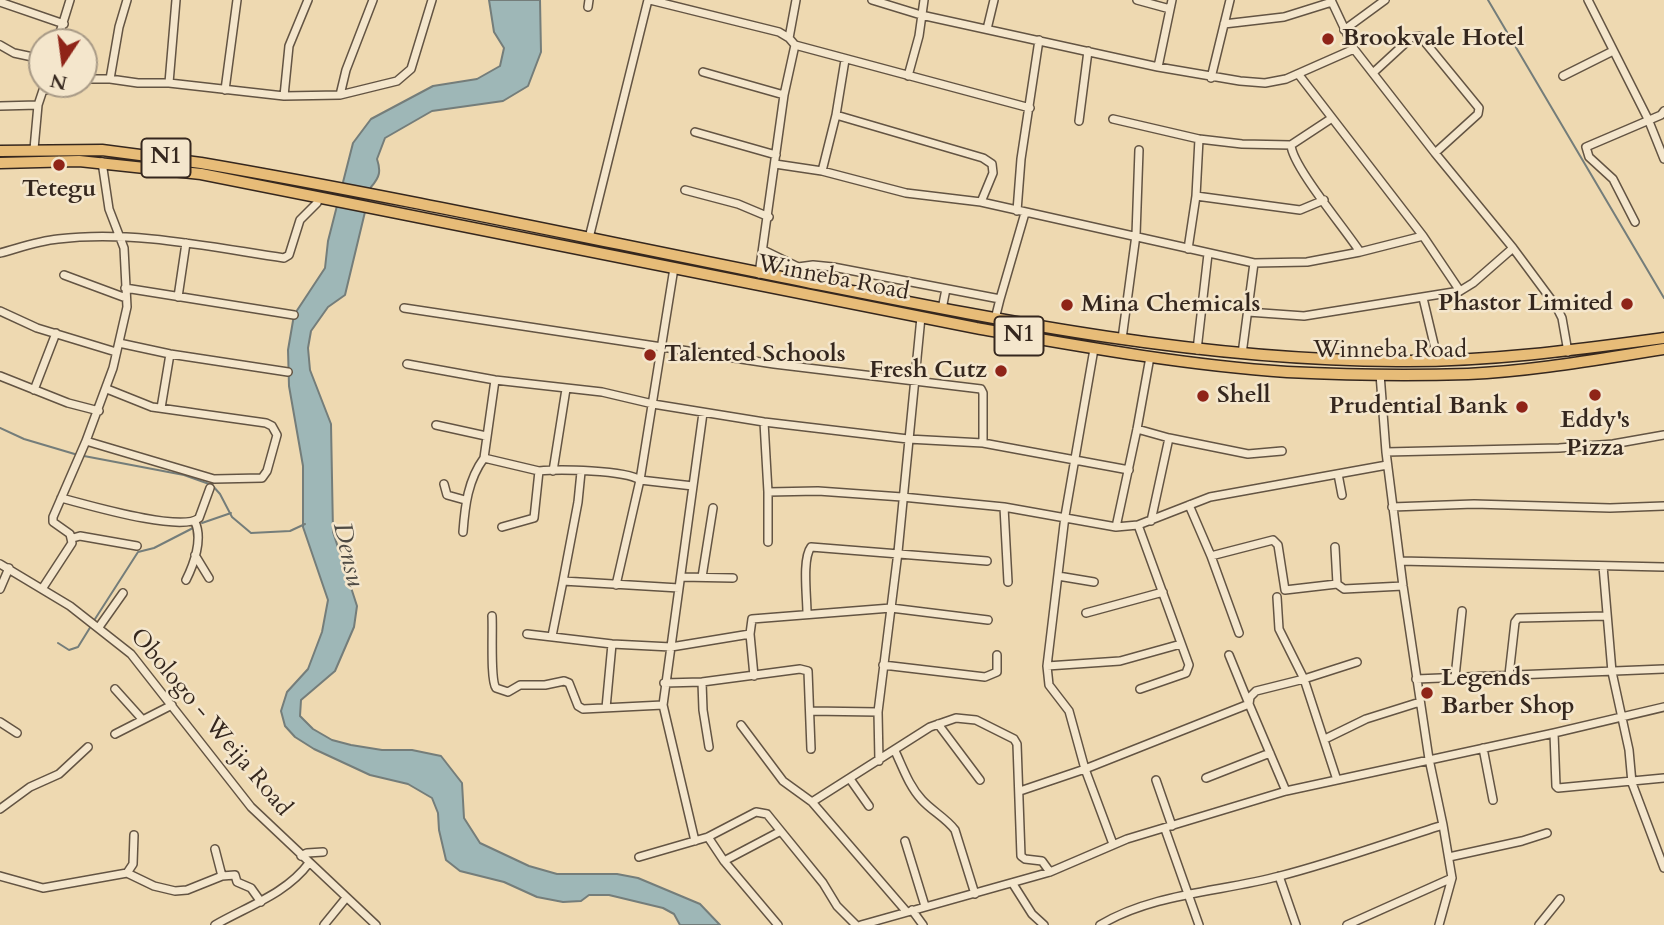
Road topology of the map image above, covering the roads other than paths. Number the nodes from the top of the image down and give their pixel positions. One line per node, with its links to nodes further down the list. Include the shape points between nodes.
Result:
1 (71, 0): 22 (street)
2 (127, 0): 43 (street)
3 (176, 0): 44 (street)
4 (237, 0): 45 (street)
5 (308, 0): 48 (street, via 289,46)
6 (373, 0): 46 (street)
7 (432, 0): 46 (street, via 405,76)
8 (649, 0): 28 (street, via 779,32); 83 (street)
9 (796, 0): 28 (street)
10 (872, 0): 21 (street)
11 (924, 0): 21 (street)
12 (994, 0): 25 (street)
13 (1137, 0): 20 (street)
14 (1172, 0): 20 (street)
15 (1230, 0): 23 (street)
16 (1385, 0): 26 (street)
17 (1588, 0): 32 (street)
18 (1332, 1): 23 (street, via 1284,17); 26 (street)
19 (0, 2): 22 (street)
20 (1170, 9): 35 (street)
21 (921, 15): 25 (street); 39 (street)
22 (64, 23): 24 (street)
23 (1224, 23): 41 (street)
24 (62, 28)
25 (987, 29): 27 (street)
26 (1344, 30): 30 (street)
27 (1039, 40): 31 (street); 52 (street)
28 (792, 41): 34 (street); 47 (street)
29 (0, 45): 33 (street)
30 (1354, 49): 37 (street); 38 (street)
31 (1088, 51): 35 (street); 58 (street)
32 (1613, 51): 40 (street); 57 (street)
33 (28, 56)
34 (845, 60): 39 (street); 54 (street)
35 (1158, 67): 41 (street)
36 (703, 72): 47 (street)
37 (1374, 72): 65 (street); 65 (street, via 1412,37 1420,36 1479,108)
38 (1299, 75): 41 (street, via 1265,83); 55 (street)
39 (908, 76): 52 (street)
40 (1563, 76)
41 (1211, 78)
42 (98, 79): 43 (street)
43 (110, 79): 44 (street)
44 (169, 83): 45 (street)
45 (225, 90): 48 (street)
46 (340, 95): 48 (street)
47 (784, 95): 66 (street)
48 (284, 96)
49 (40, 98): 50 (street)
50 (38, 105): 51 (street); 62 (street)
51 (0, 106)
52 (1030, 108): 77 (street, via 1021,159)
53 (1664, 111): 57 (street)
54 (836, 115): 71 (street); 76 (street, via 992,164)
55 (1332, 118): 61 (street); 81 (street)
56 (1114, 119): 60 (street)
57 (1648, 119): 67 (street); 79 (street, via 1586,151 1613,179)
58 (1079, 121)
59 (695, 132): 66 (street)
60 (1199, 139): 61 (street); 73 (street)
61 (1291, 145): 74 (street, via 1291,155)
62 (34, 149): 64 (highway, Winneba Road / N1); 83 (highway, Winneba Road / N1, via 124,152 201,163)
63 (1139, 150): 80 (street)
64 (0, 151)
65 (1435, 153): 85 (street)
66 (776, 155): 70 (street)
67 (1664, 159)
68 (102, 162): 69 (highway, Winneba Road / N1); 75 (highway, Winneba Road / N1, via 201,174); 82 (street, via 109,209)
69 (0, 163)
70 (775, 164): 71 (street); 78 (street)
71 (822, 172): 76 (street, via 906,193)
72 (685, 190): 78 (street)
73 (1196, 196): 74 (street, via 1300,210); 86 (street)
74 (1324, 200): 88 (street)
75 (322, 201): 84 (street, via 300,220 284,258); 93 (highway, Winneba Road / N1)
76 (981, 202): 77 (street)
77 (1021, 212): 80 (street); 108 (street)
78 (769, 217): 87 (street)
79 (1635, 222)
80 (1136, 235): 86 (street); 118 (street)
81 (1423, 236): 88 (street); 96 (street)
82 (120, 238): 84 (street); 89 (street, via 56,239); 98 (street)
83 (589, 239): 94 (highway, Winneba Road / N1)
84 (186, 243): 104 (street)
85 (1513, 248): 102 (street); 125 (street, via 1556,306)
86 (1188, 249): 90 (street)
87 (763, 250): 92 (street); 94 (street)
88 (1360, 252): 91 (street, via 1307,262)
89 (0, 253)
90 (1208, 254): 91 (street); 123 (street)
91 (1254, 263): 112 (street)
92 (798, 267): 97 (street); 99 (street, via 843,268)
93 (674, 268): 101 (highway, Winneba Road / N1); 120 (street)
94 (759, 274): 97 (highway, Winneba Road / N1)
95 (64, 275): 105 (street)
96 (1450, 276): 102 (street); 103 (street)
97 (800, 281): 100 (highway, Winneba Road / N1); 101 (highway)
98 (125, 288): 104 (street); 105 (street)
99 (946, 289): 108 (street); 110 (street)
100 (847, 290): 107 (highway); 110 (highway, Winneba Road / N1)
101 (788, 291): 107 (highway, Winneba Road / N1)
102 (1460, 291): 103 (street)
103 (1443, 294): 106 (street)
104 (178, 297): 113 (street)
105 (126, 298): 119 (street)
106 (1423, 298): 112 (street, via 1304,316); 129 (street)
107 (831, 299): 114 (highway, Winneba Road / N1)
108 (1000, 299): 115 (street)
109 (404, 309): 120 (street)
110 (942, 309): 115 (highway, Winneba Road / N1)
111 (0, 311): 116 (street)
112 (1248, 312): 127 (street)
113 (294, 315)
114 (921, 317): 121 (highway, Winneba Road / N1); 135 (street)
115 (995, 320): 118 (highway, Winneba Road / N1)
116 (56, 333): 124 (street); 138 (street)
117 (1664, 338): 125 (highway, Winneba Road / N1)
118 (1122, 339): 123 (highway, Winneba Road / N1)
119 (119, 343): 124 (street); 126 (street)
120 (663, 347): 135 (street); 139 (street)
121 (1094, 349): 128 (highway, Winneba Road / N1); 155 (street)
122 (1664, 349): 132 (highway, Winneba Road / N1, via 1516,370)
123 (1197, 351): 127 (highway, Winneba Road / N1)
124 (116, 352): 136 (street)
125 (1568, 352): 129 (highway, Winneba Road / N1)
126 (170, 354): 131 (street); 140 (street)
127 (1242, 354): 129 (highway, Winneba Road / N1)
128 (1150, 357): 132 (highway, Winneba Road / N1, via 1286,372); 145 (street)
129 (1438, 361)
130 (407, 364): 134 (street)
131 (288, 372)
132 (1380, 374): 153 (street)
133 (0, 376): 138 (street)
134 (495, 380): 137 (street); 147 (street)
135 (914, 380): 149 (street); 151 (street, via 981,389)
136 (107, 388): 140 (street); 141 (street)
137 (566, 389): 139 (street, via 611,393); 159 (street)
138 (34, 390): 141 (street)
139 (653, 404): 142 (street); 162 (street)
140 (162, 408): 150 (street, via 272,426 277,435 267,471 262,478 214,479)
141 (99, 411): 150 (street)
142 (703, 412): 143 (street); 164 (street)
143 (764, 422): 149 (street); 166 (street)
144 (436, 425): 147 (street)
145 (1138, 429): 148 (street); 157 (street)
146 (1664, 435): 153 (street, via 1559,448)
147 (486, 436): 154 (street)
148 (1169, 438): 152 (street, via 1248,454); 177 (street)
149 (908, 439): 151 (street); 168 (street)
150 (86, 441): 169 (street)
151 (983, 443): 155 (street)
152 (1282, 451)
153 (1386, 452): 156 (street)
154 (484, 458): 158 (street); 170 (street)
155 (1074, 462): 157 (street); 176 (street)
156 (1387, 465): 161 (street); 174 (street)
157 (1129, 470): 181 (street)
158 (539, 471): 159 (street); 180 (street, via 534,518)
159 (553, 471): 160 (street)
160 (581, 472): 162 (street); 202 (street)
161 (1338, 474): 167 (street); 171 (street, via 1210,497)
162 (640, 480): 164 (street); 206 (street)
163 (444, 484): 170 (street, via 447,495)
164 (693, 486): 197 (street)
165 (210, 488): 178 (street)
166 (768, 492): 168 (street); 184 (street)
167 (1342, 495)
168 (902, 496): 173 (street); 187 (street)
169 (61, 498): 178 (street, via 150,520); 183 (street, via 53,522)
170 (465, 500): 182 (street)
171 (1189, 505): 177 (street); 189 (street)
172 (1664, 506): 174 (street)
173 (1004, 507): 176 (street); 203 (street)
174 (1392, 507): 191 (street)
175 (713, 508): 198 (street)
176 (1065, 516): 181 (street); 196 (street)
177 (1151, 521): 179 (street)
178 (195, 522): 188 (street, via 199,534)
179 (1138, 526): 181 (street); 211 (street)
180 (502, 527)
181 (1116, 527)
182 (463, 532)
183 (73, 538): 185 (street); 210 (street)
184 (768, 541)
185 (137, 546)
186 (1335, 547): 205 (street)
187 (898, 552): 190 (street); 214 (street); 216 (street, via 811,547)
188 (195, 555): 199 (street); 201 (street)
189 (1211, 556): 205 (street, via 1273,540 1278,545 1285,590); 224 (street)
190 (987, 561)
191 (1399, 561): 193 (street); 207 (street)
192 (0, 564): 195 (street, Obologo - Weija Road)
193 (1603, 566): 194 (street); 219 (street)
194 (1664, 567)
195 (9, 568): 209 (street); 210 (street, Obologo - Weija Road)
196 (1058, 576): 204 (street); 233 (street)
197 (681, 577): 198 (street); 208 (street)
198 (702, 577): 200 (street)
199 (209, 578)
200 (733, 578)
201 (186, 580)
202 (563, 580): 206 (street); 225 (street)
203 (1008, 582)
204 (1094, 582)
205 (1337, 584): 207 (street, via 1351,590)
206 (616, 585): 208 (street)
207 (1403, 586): 240 (street)
208 (679, 588): 228 (street)
209 (0, 589)
210 (42, 589): 221 (street, Obologo - Weija Road)
211 (1163, 592): 217 (street); 227 (street)
212 (123, 593): 221 (street)
213 (1277, 597): 239 (street, via 1279,629)
214 (891, 608): 216 (street); 220 (street); 232 (street)
215 (1462, 611): 238 (street)
216 (807, 613): 223 (street, via 752,618)
217 (1086, 613)
218 (492, 616): 250 (street, via 496,688 508,692 520,685 565,681 578,706)
219 (1606, 616): 235 (street); 236 (street, via 1518,618)
220 (988, 620)
221 (99, 627): 247 (street, Obologo - Weija Road, via 131,654)
222 (527, 634): 225 (street)
223 (750, 634): 228 (street); 237 (street)
224 (1239, 634)
225 (552, 636): 226 (street)
226 (612, 643): 228 (street); 250 (street)
227 (1181, 644): 233 (street, via 1121,661); 244 (street, via 1189,665 1186,673)
228 (671, 647): 242 (street)
229 (997, 654): 232 (street, via 997,672 985,677)
230 (1229, 655): 246 (street)
231 (1357, 662): 239 (street)
232 (883, 665): 252 (street)
233 (1047, 666): 270 (street, via 1049,685 1069,711)
234 (1664, 669): 235 (street)
235 (1612, 672): 236 (street); 253 (street)
236 (1509, 675): 238 (street)
237 (754, 676): 241 (street); 251 (street, via 808,671)
238 (1455, 677): 240 (street)
239 (1304, 679): 246 (street, via 1256,691); 261 (street)
240 (1416, 679): 245 (street)
241 (702, 682): 242 (street); 263 (street)
242 (664, 683): 248 (street)
243 (115, 689): 254 (street)
244 (1140, 689)
245 (1420, 702): 261 (street, via 1366,719); 268 (street)
246 (1249, 704): 267 (street); 270 (street)
247 (172, 705): 254 (street); 295 (street, Obologo - Weija Road, via 251,807)
248 (663, 705): 250 (street); 290 (street)
249 (1664, 706): 253 (street)
250 (606, 708)
251 (810, 711): 252 (street); 265 (street)
252 (878, 712): 269 (street)
253 (1622, 716): 259 (street); 277 (street)
254 (142, 719): 260 (street)
255 (0, 722): 258 (street)
256 (938, 724): 266 (street); 274 (street); 278 (street, via 956,718 976,720 1014,739)
257 (741, 726): 281 (street, via 783,781)
258 (16, 733)
259 (1554, 733): 264 (street); 277 (street, via 1558,788)
260 (115, 734)
261 (1325, 739): 276 (street)
262 (88, 747): 283 (street, via 59,774 30,787)
263 (709, 747)
264 (1483, 748): 268 (street); 280 (street)
265 (811, 749)
266 (895, 751): 269 (street); 308 (street, via 913,789 955,830)
267 (1270, 753): 271 (street); 279 (street)
268 (1429, 759): 276 (street); 284 (street)
269 (878, 761): 273 (street)
270 (1085, 769): 278 (street); 292 (street)
271 (1206, 778)
272 (1664, 778): 277 (street)
273 (850, 779): 281 (street); 282 (street)
274 (980, 780)
275 (1156, 780): 285 (street)
276 (1337, 780): 279 (street)
277 (1632, 783): 300 (street)
278 (1020, 791): 301 (street, via 1021,856 1042,861)
279 (1286, 791): 285 (street)
280 (1493, 800)
281 (812, 802): 314 (street)
282 (869, 806)
283 (0, 809)
284 (1443, 825): 297 (street); 305 (street)
285 (1168, 827): 292 (street); 309 (street)
286 (779, 832): 289 (street, via 767,814 756,812); 298 (street); 319 (street)
287 (1547, 833): 297 (street)
288 (134, 835): 302 (street, via 133,864)
289 (708, 837): 290 (street); 298 (street)
290 (695, 841): 296 (street)
291 (905, 841): 313 (street)
292 (1113, 844): 301 (street)
293 (215, 849): 304 (street)
294 (324, 852): 295 (street)
295 (302, 856): 299 (street, Obologo - Weija Road)
296 (639, 857)
297 (1449, 857): 306 (street)
298 (724, 861): 318 (street)
299 (309, 863): 310 (street, Obologo - Weija Road); 312 (street, via 294,881)
300 (1664, 868)
301 (1050, 872): 307 (street)
302 (128, 873): 303 (street, via 43,888); 304 (street, via 175,891)
303 (0, 876)
304 (222, 876): 312 (street, via 235,875)
305 (1279, 876): 309 (street); 325 (street)
306 (1452, 878): 326 (street); 327 (street)
307 (1013, 884): 308 (street); 322 (street)
308 (975, 894): 313 (street)
309 (1187, 894): 323 (street); 324 (street)
310 (346, 898): 316 (street); 317 (street, Obologo - Weija Road)
311 (1560, 899): 328 (street)
312 (261, 902): 315 (street)
313 (925, 906): 314 (street)
314 (909, 910): 320 (street); 321 (street)
315 (215, 925)
316 (324, 925)
317 (376, 925)
318 (778, 925)
319 (856, 925)
320 (862, 925)
321 (923, 925)
322 (1044, 925)
323 (1100, 925)
324 (1199, 925)
325 (1296, 925)
326 (1346, 925)
327 (1439, 925)
328 (1539, 925)

